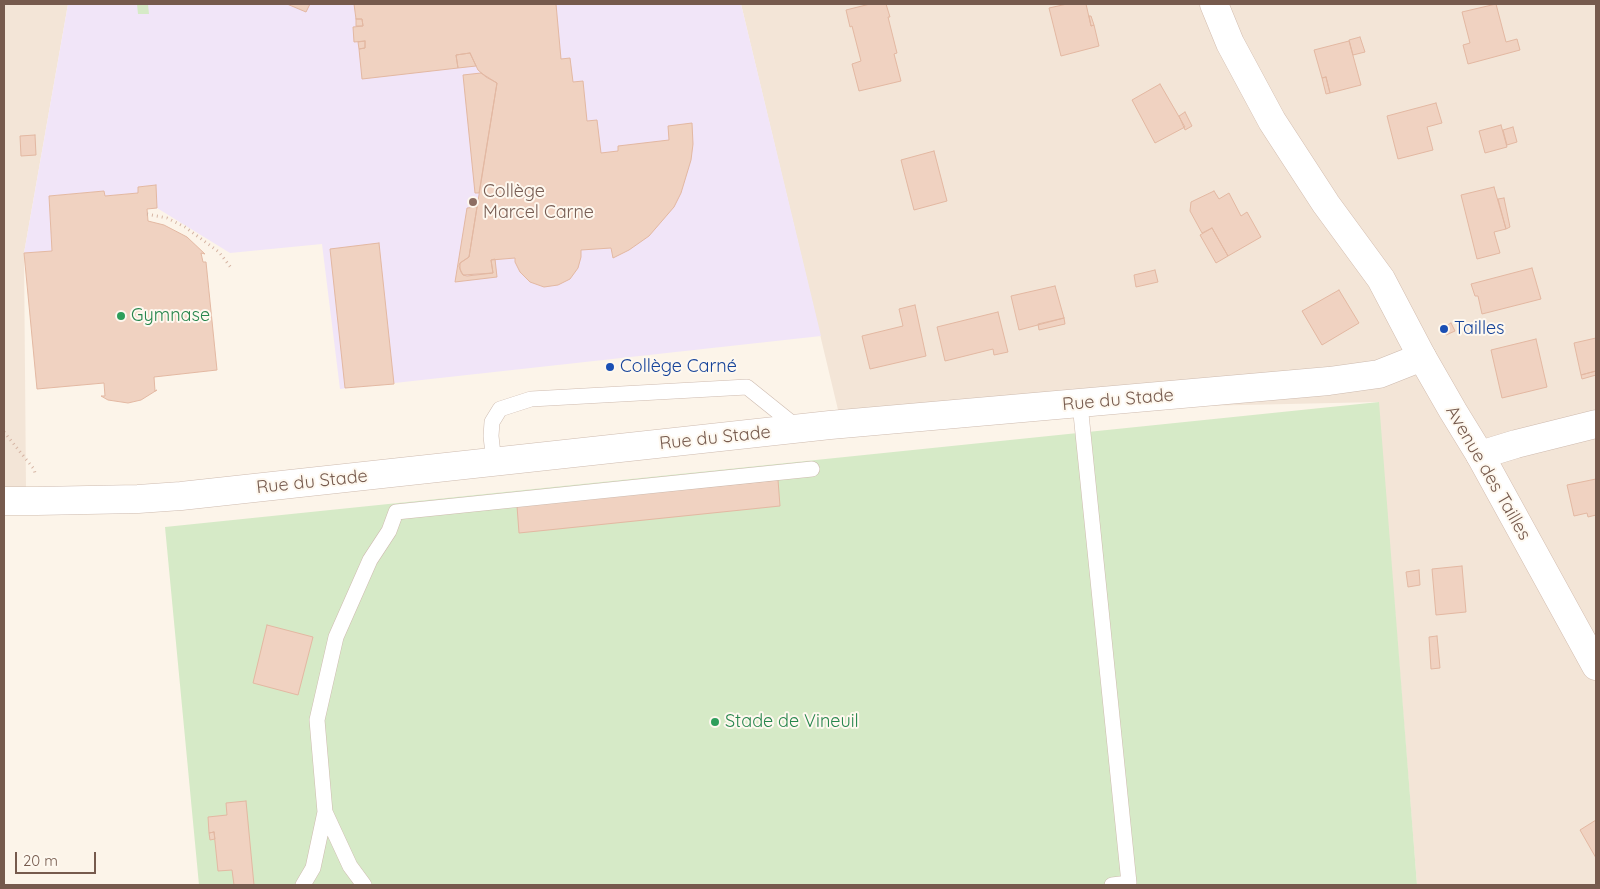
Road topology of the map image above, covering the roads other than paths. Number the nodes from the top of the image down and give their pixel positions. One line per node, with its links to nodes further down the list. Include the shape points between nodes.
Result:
1 (1214, 4): 2 (street, Avenue des Tailles, via 1230,43 1272,121 1326,204 1381,278)
2 (1422, 357): 3 (street, Rue du Stade, via 1379,374 1329,381); 6 (street, Avenue des Tailles)
3 (1080, 404): 5 (street, Rue du Stade); 14 (lane, via 1129,883)
4 (1596, 424): 6 (street)
5 (799, 429): 7 (street, Rue du Stade); 7 (lane, via 746,387 531,399 500,409 492,422)
6 (1480, 454): 10 (street, Avenue des Tailles)
7 (494, 463): 9 (street, Rue du Stade, via 181,496)
8 (812, 469): 11 (lane, via 396,512 389,531 370,560 336,637 317,720)
9 (4, 500)
10 (1596, 666)
11 (325, 812): 12 (lane, via 313,868); 13 (lane, via 350,866)
12 (304, 885)
13 (364, 885)
14 (1112, 885)

